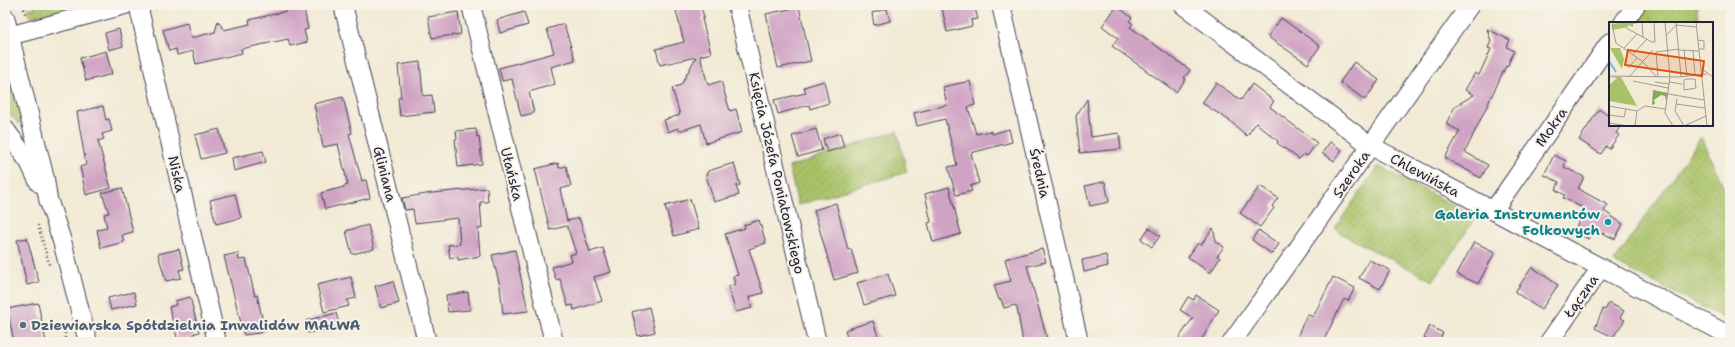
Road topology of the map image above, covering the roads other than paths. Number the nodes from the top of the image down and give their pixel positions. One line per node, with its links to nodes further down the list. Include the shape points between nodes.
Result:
1 (125, 5): 12 (street)
2 (140, 5): 21 (street, Niska)
3 (343, 5): 22 (street, Gliniana)
4 (471, 5): 23 (street, Ułańska)
5 (737, 5): 24 (street, Księcia Józefa Poniatowskiego)
6 (1001, 5): 25 (street, Średnia)
7 (1183, 5): 15 (street, Chlewińska)
8 (1470, 5): 15 (street, Szeroka)
9 (1636, 5): 11 (street)
10 (5, 17): 12 (street)
11 (1624, 22)
12 (7, 37): 16 (street, via 46,179)
13 (1609, 43): 17 (street, Mokra)
14 (5, 129): 16 (street, via 29,162)
15 (1371, 146): 17 (street, Chlewińska); 26 (street, Szeroka)
16 (48, 199): 20 (street)
17 (1493, 211): 18 (street, Chlewińska)
18 (1600, 269): 19 (street, Chlewińska); 27 (street, Łączna)
19 (1730, 336)
20 (88, 342)
21 (217, 342)
22 (427, 342)
23 (554, 342)
24 (817, 342)
25 (1078, 342)
26 (1232, 342)
27 (1548, 342)

